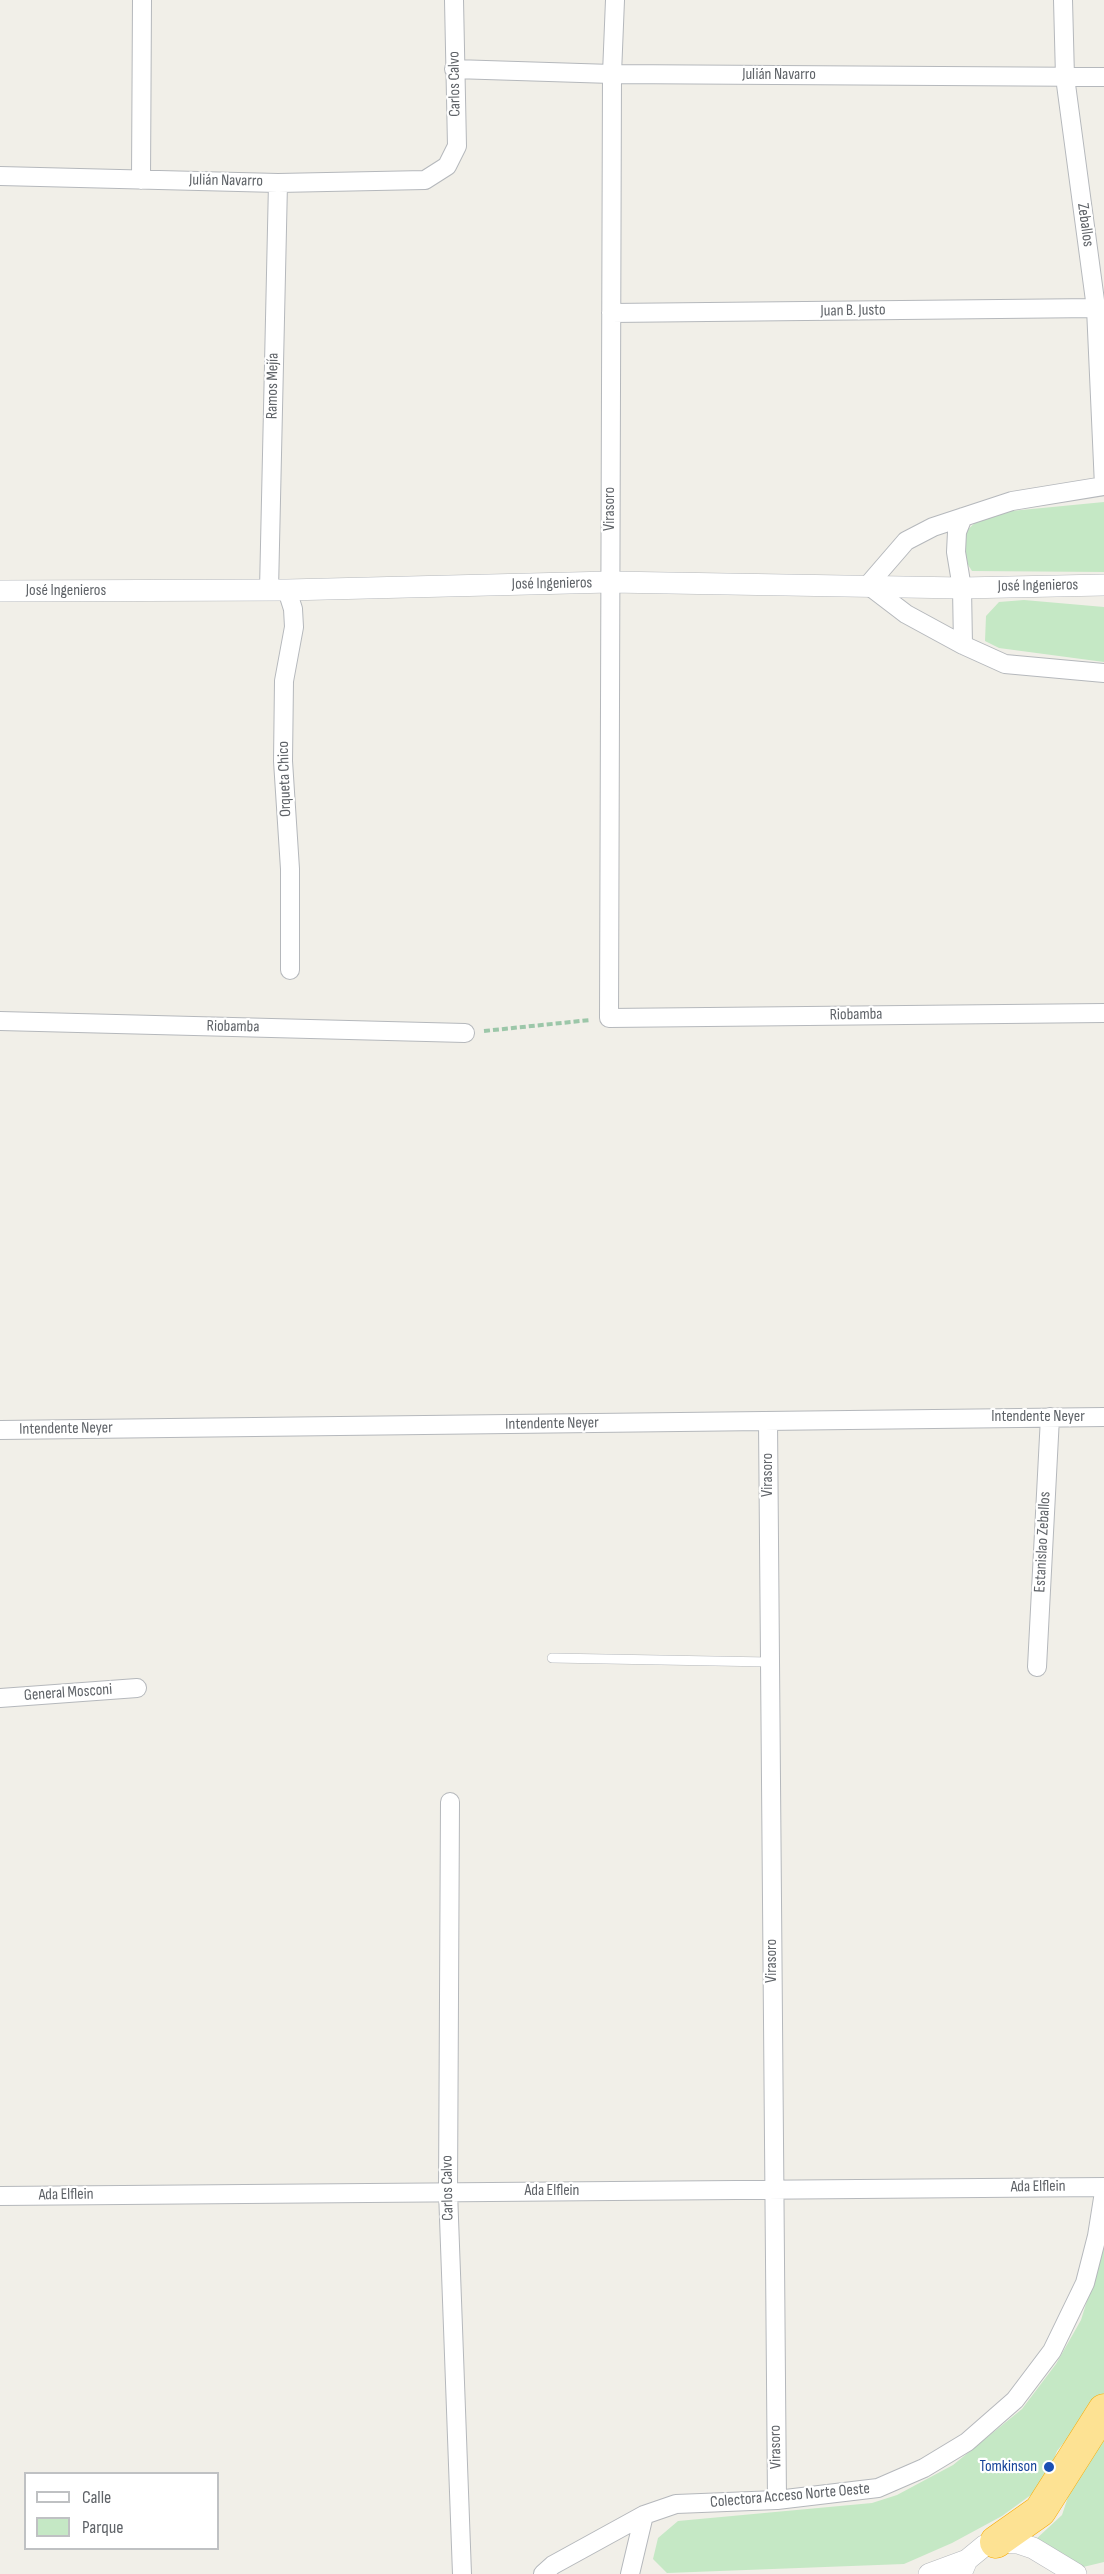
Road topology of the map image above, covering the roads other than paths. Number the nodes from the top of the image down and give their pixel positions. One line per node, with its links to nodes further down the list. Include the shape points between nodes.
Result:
1 (142, 0): 11 (street)
2 (454, 0): 5 (street, Carlos Calvo)
3 (615, 0): 6 (street, Virasoro)
4 (1063, 0): 7 (street, Zeballos)
5 (454, 69): 6 (street, Julián Navarro); 9 (street, Carlos Calvo, via 457,146)
6 (612, 74): 7 (street, Julián Navarro); 15 (street, Virasoro)
7 (1065, 77): 8 (street, Julián Navarro); 13 (street, Zeballos)
8 (1104, 77)
9 (447, 166): 12 (street, Julián Navarro, via 425,180)
10 (0, 176): 11 (street, Julián Navarro)
11 (141, 180): 12 (street, Julián Navarro)
12 (278, 183): 22 (street, Ramos Mejía)
13 (1098, 281): 14 (street, Zeballos)
14 (1096, 308): 15 (street, Juan B. Justo); 16 (street, Zeballos)
15 (611, 313): 18 (street, Virasoro)
16 (1104, 486): 17 (street, via 1012,501)
17 (963, 517): 19 (street, via 906,541); 21 (street, via 956,552)
18 (610, 582): 19 (street, José Ingenieros); 22 (street, José Ingenieros); 28 (street, Virasoro)
19 (868, 585): 21 (street, José Ingenieros); 24 (street, via 906,614)
20 (1104, 585): 21 (street, José Ingenieros)
21 (962, 588): 24 (street)
22 (278, 590): 23 (street, José Ingenieros); 26 (street, Orqueta Chico, via 293,609 294,627 284,681 283,761 290,869)
23 (0, 591)
24 (963, 645): 25 (street, via 1005,664)
25 (1104, 673)
26 (290, 970)
27 (1104, 1012): 28 (street, Riobamba)
28 (609, 1018)
29 (0, 1021): 30 (street, Riobamba)
30 (465, 1033)
31 (1050, 1417): 32 (street, Intendente Neyer); 33 (street, Intendente Neyer); 37 (street, Estanislao Zeballos)
32 (1104, 1417)
33 (768, 1421): 34 (street, Intendente Neyer); 36 (street, Virasoro)
34 (0, 1430)
35 (552, 1658): 36 (lane)
36 (770, 1662): 43 (street, Virasoro)
37 (1037, 1667)
38 (137, 1688): 39 (street, General Mosconi)
39 (0, 1698)
40 (450, 1802): 42 (street, Carlos Calvo)
41 (1104, 2187): 43 (street, Ada Elflein)
42 (448, 2191): 43 (street, Ada Elflein); 45 (street, Ada Elflein); 51 (street, Carlos Calvo)
43 (773, 2191): 47 (street, Virasoro)
44 (1104, 2192): 47 (street, Colectora Acceso Norte Oeste, via 1085,2283 1053,2351 1015,2400 967,2442 888,2484)
45 (0, 2196)
46 (1104, 2410): 49 (highway, via 1040,2511)
47 (777, 2500): 48 (street, Colectora Acceso Norte Oeste, via 676,2504)
48 (644, 2515): 52 (street, Colectora Acceso Norte Oeste); 53 (street)
49 (996, 2542): 50 (street, via 984,2546); 55 (street, via 1033,2548)
50 (964, 2567): 54 (street)
51 (462, 2574)
52 (543, 2574)
53 (630, 2574)
54 (929, 2574)
55 (1076, 2574)

